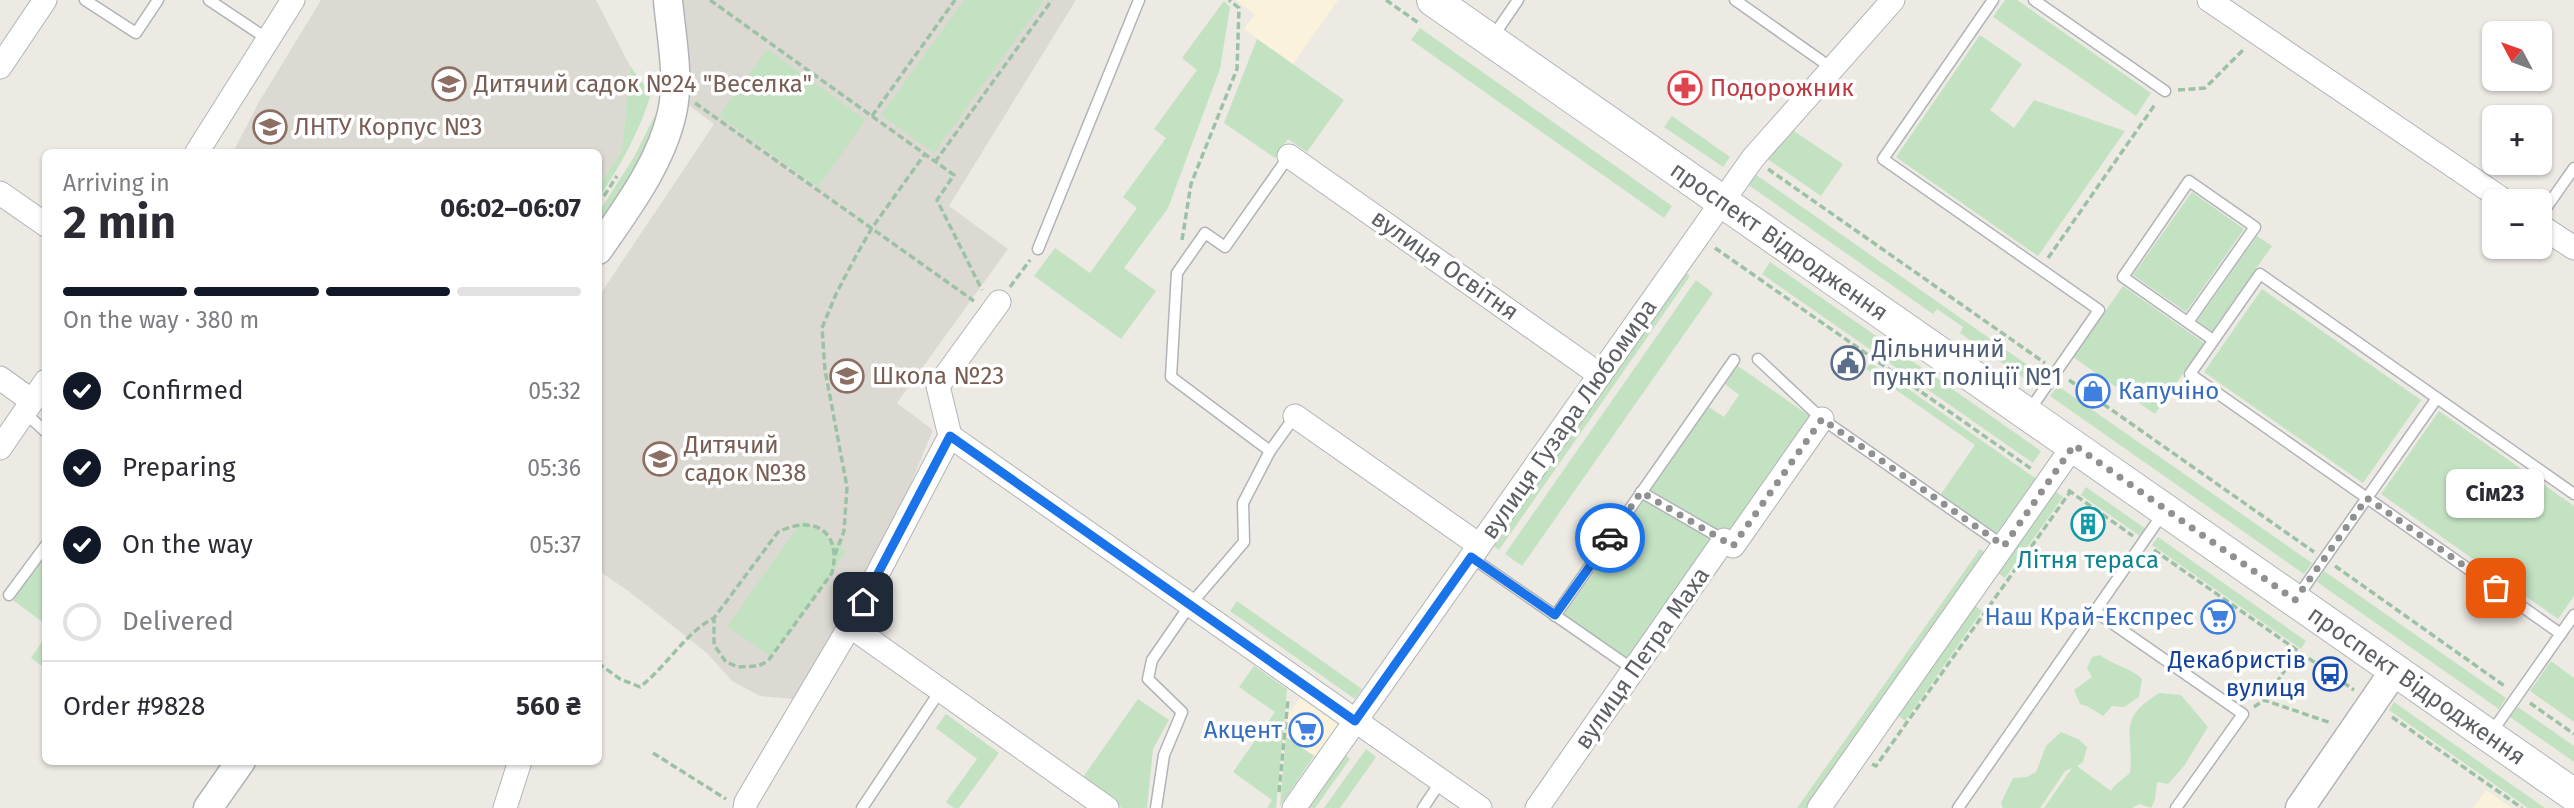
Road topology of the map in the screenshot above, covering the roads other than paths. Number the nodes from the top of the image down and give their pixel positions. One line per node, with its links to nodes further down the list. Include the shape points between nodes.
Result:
1 (46, 0): 17 (street)
2 (86, 0): 3 (lane, via 136,33)
3 (158, 0)
4 (209, 0): 15 (lane)
5 (293, 0): 15 (street)
6 (668, 0): 29 (street, via 675,81 672,113 656,158)
7 (1139, 0): 31 (lane)
8 (1518, 0): 16 (lane)
9 (1893, 0): 18 (street, вулиця Гузара Любомира)
10 (1993, 0): 42 (lane, via 1883,159 2099,310)
11 (2034, 0): 19 (lane)
12 (2209, 0): 23 (street)
13 (1742, 2): 18 (lane)
14 (1426, 12): 16 (main road, проспект Відродження)
15 (270, 40): 20 (street)
16 (1490, 40): 26 (main road, проспект Відродження)
17 (0, 67)
18 (1833, 69): 26 (street, вулиця Гузара Любомира, via 1753,158)
19 (2165, 91)
20 (199, 149)
21 (1289, 156): 37 (street, вулиця Освітня); 49 (lane, via 1225,247 1205,233 1177,273 1171,377)
22 (2574, 168): 25 (lane)
23 (2487, 189)
24 (0, 192): 27 (street)
25 (2552, 199)
26 (1722, 201): 37 (street, вулиця Гузара Любомира); 42 (main road, проспект Відродження)
27 (42, 222)
28 (2552, 234): 30 (street)
29 (602, 244)
30 (2574, 248)
31 (1038, 249)
32 (995, 308): 46 (street, via 938,386)
33 (2188, 322): 33 (lane, via 2123,277 2189,181 2255,227); 34 (lane)
34 (2213, 340): 40 (lane, via 2260,274); 52 (lane, via 2190,374)
35 (1758, 359): 44 (lane)
36 (1734, 360): 50 (lane)
37 (1600, 375): 57 (street, вулиця Гузара Любомира)
38 (0, 378): 41 (street)
39 (42, 387): 41 (street)
40 (2437, 398): 51 (lane); 52 (lane)
41 (28, 407): 45 (lane); 48 (street)
42 (2028, 413): 47 (main road, проспект Відродження)
43 (1295, 416): 49 (lane); 57 (street)
44 (1822, 419): 54 (street, вулиця Петра Маха, via 1733,546); 55 (lane)
45 (42, 426)
46 (950, 436): 60 (street); 64 (street)
47 (2074, 445): 53 (main road, проспект Відродження); 55 (street)
48 (0, 448)
49 (1270, 451): 60 (lane, via 1243,503 1244,542)
50 (1641, 492): 54 (lane); 62 (lane)
51 (2574, 494)
52 (2367, 498): 59 (lane); 65 (lane)
53 (2166, 510): 59 (main road, проспект Відродження); 61 (lane)
54 (1724, 540): 66 (street, вулиця Петра Маха)
55 (2004, 546): 85 (street)
56 (42, 550): 58 (lane)
57 (1475, 551): 62 (lane); 69 (street, вулиця Гузара Любомира)
58 (9, 595)
59 (2295, 600): 67 (main road, проспект Відродження)
60 (1190, 605): 69 (street); 81 (lane, via 1152,660 1148,679 1182,712 1164,755)
61 (2096, 612): 86 (lane); 87 (lane, via 2243,714)
62 (1555, 615): 66 (lane)
63 (2574, 615): 65 (lane)
64 (850, 626): 68 (street); 76 (street)
65 (2561, 634): 70 (lane)
66 (1634, 670): 84 (street, вулиця Петра Маха)
67 (2395, 670): 70 (main road, проспект Відродження); 88 (street, via 2367,699)
68 (940, 691): 79 (lane); 80 (street)
69 (1355, 721): 73 (street); 75 (street, вулиця Гузара Любомира)
70 (2490, 736): 74 (main road, проспект Відродження)
71 (238, 765): 77 (street)
72 (519, 765): 78 (street)
73 (1441, 781): 82 (lane); 83 (street)
74 (2574, 795): 89 (street)
75 (1286, 801)
76 (743, 805)
77 (208, 808)
78 (505, 808)
79 (862, 808)
80 (1107, 808)
81 (1156, 808)
82 (1423, 808)
83 (1480, 808)
84 (1538, 808)
85 (1819, 808)
86 (1958, 808)
87 (2176, 808)
88 (2300, 808)
89 (2565, 808)

